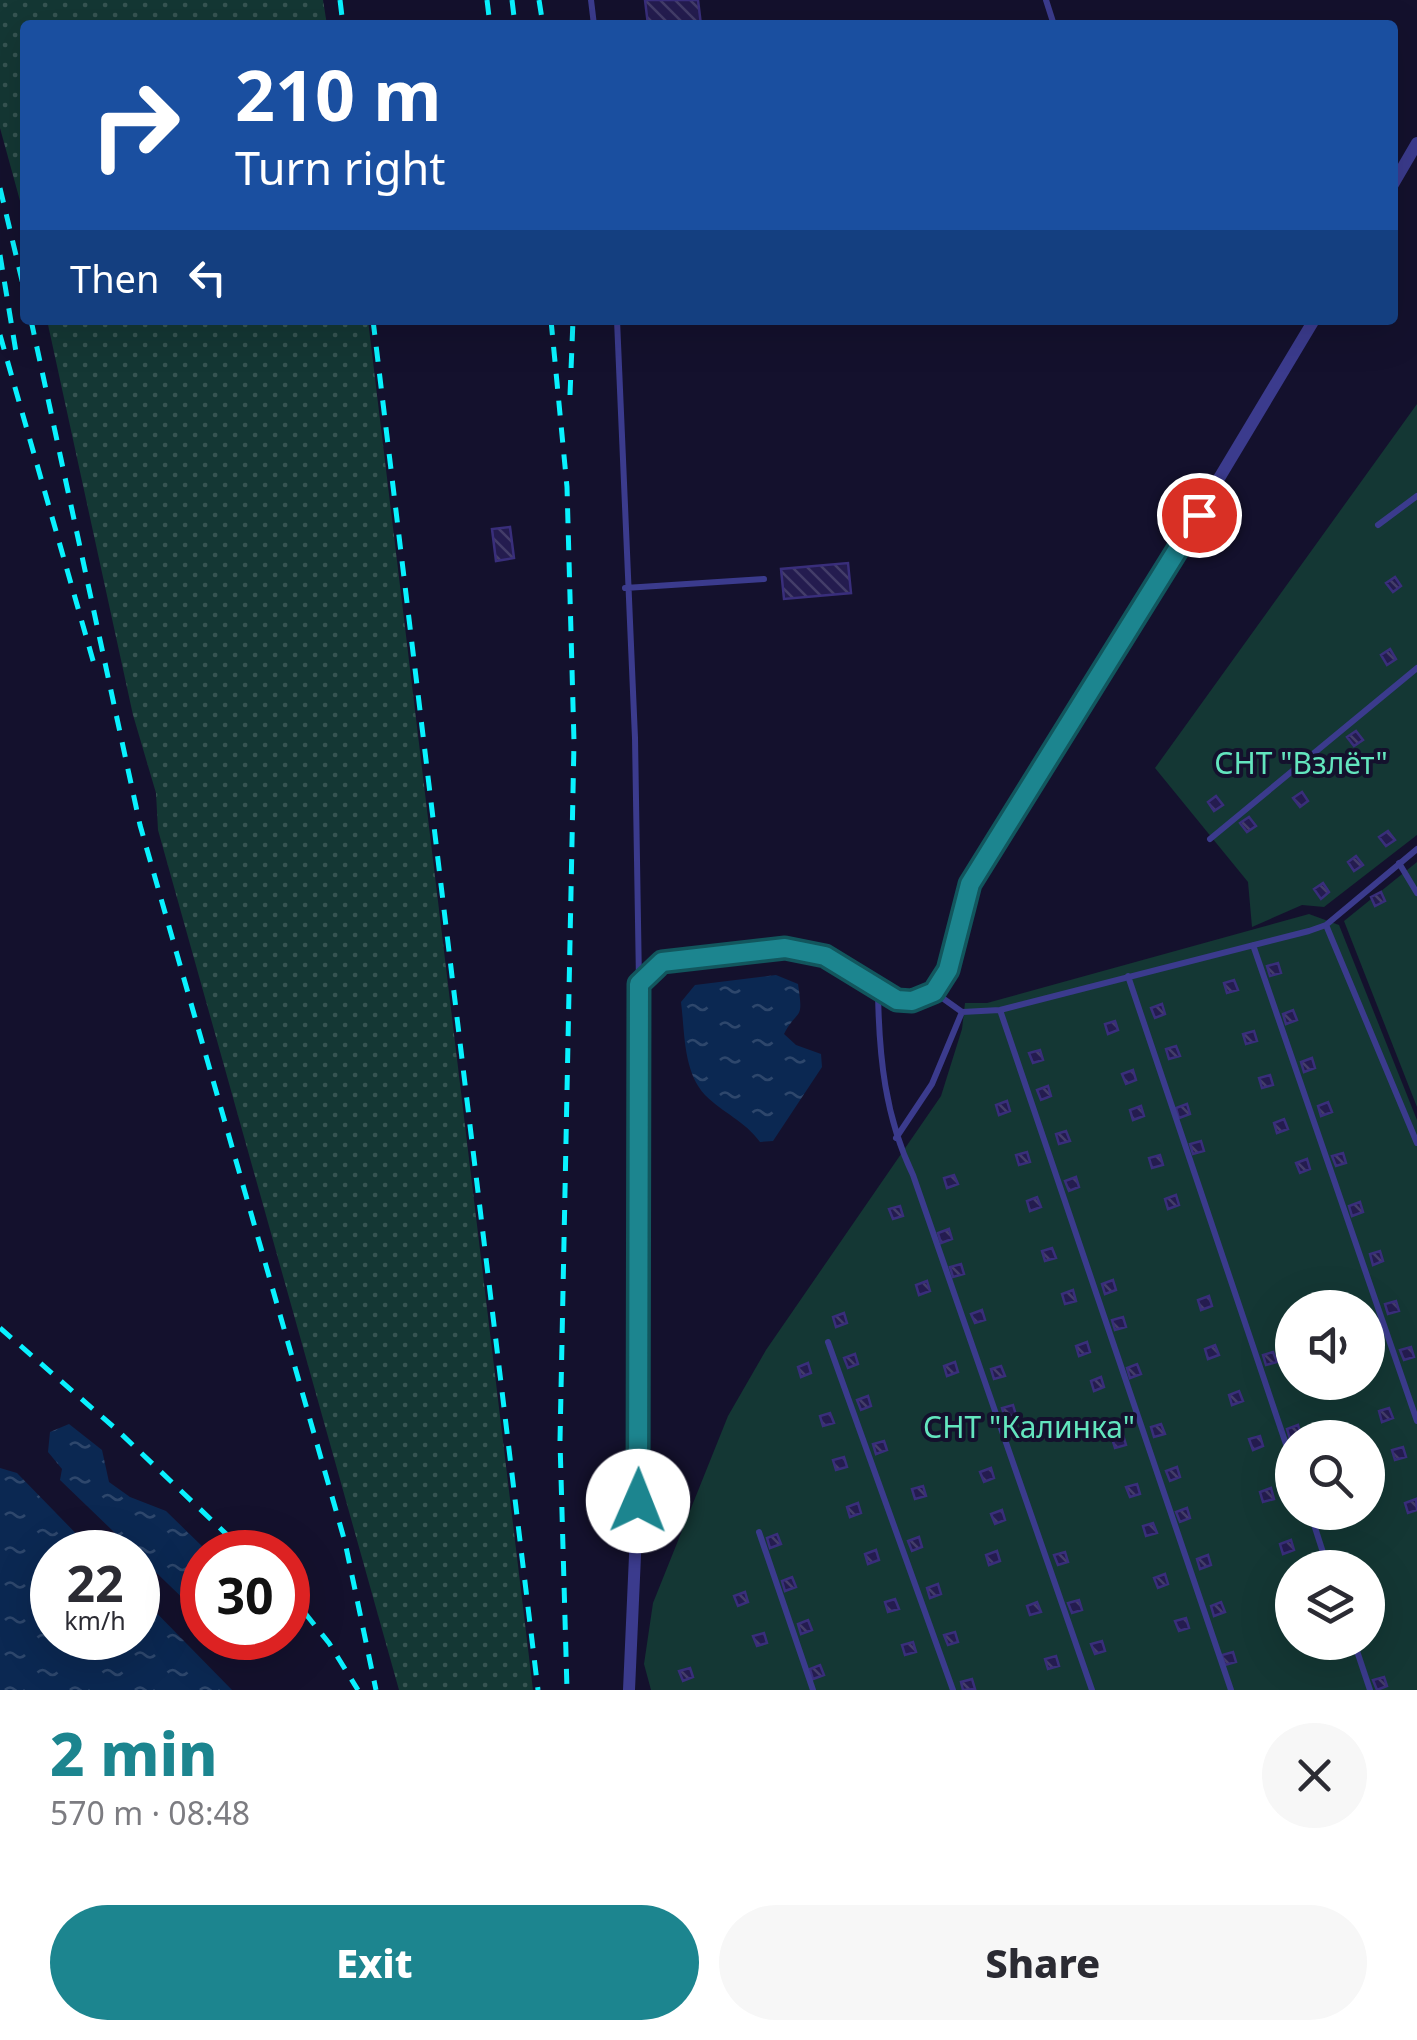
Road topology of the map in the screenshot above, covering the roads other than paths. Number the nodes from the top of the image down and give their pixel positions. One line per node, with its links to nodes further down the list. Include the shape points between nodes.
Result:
1 (1417, 143): 2 (street)
2 (1398, 176)
3 (616, 325): 8 (lane)
4 (1311, 325): 19 (street, via 970,884 948,970)
5 (1417, 496): 6 (lane)
6 (1378, 525)
7 (764, 579): 8 (lane)
8 (625, 588): 17 (lane)
9 (1417, 668): 10 (lane)
10 (1210, 839)
11 (1417, 849): 12 (lane)
12 (1400, 863): 13 (lane); 14 (lane)
13 (1417, 894)
14 (1326, 925): 15 (lane); 23 (lane)
15 (1253, 945): 16 (lane); 26 (lane)
16 (1128, 976): 20 (lane); 25 (lane)
17 (639, 984): 18 (street, via 662,962 785,948 825,956); 29 (street, via 640,1414)
18 (878, 991): 19 (street, via 912,1001); 22 (lane, via 878,1039)
19 (934, 992): 21 (lane)
20 (1000, 1010): 21 (lane); 33 (lane)
21 (962, 1012): 22 (lane, via 932,1084)
22 (895, 1138): 32 (lane)
23 (1417, 1143)
24 (828, 1342): 31 (lane)
25 (1278, 1420)
26 (1417, 1420)
27 (758, 1532): 30 (lane)
28 (1360, 1660): 34 (lane)
29 (629, 1690)
30 (813, 1690)
31 (953, 1690)
32 (1092, 1690)
33 (1231, 1690)
34 (1370, 1690)

